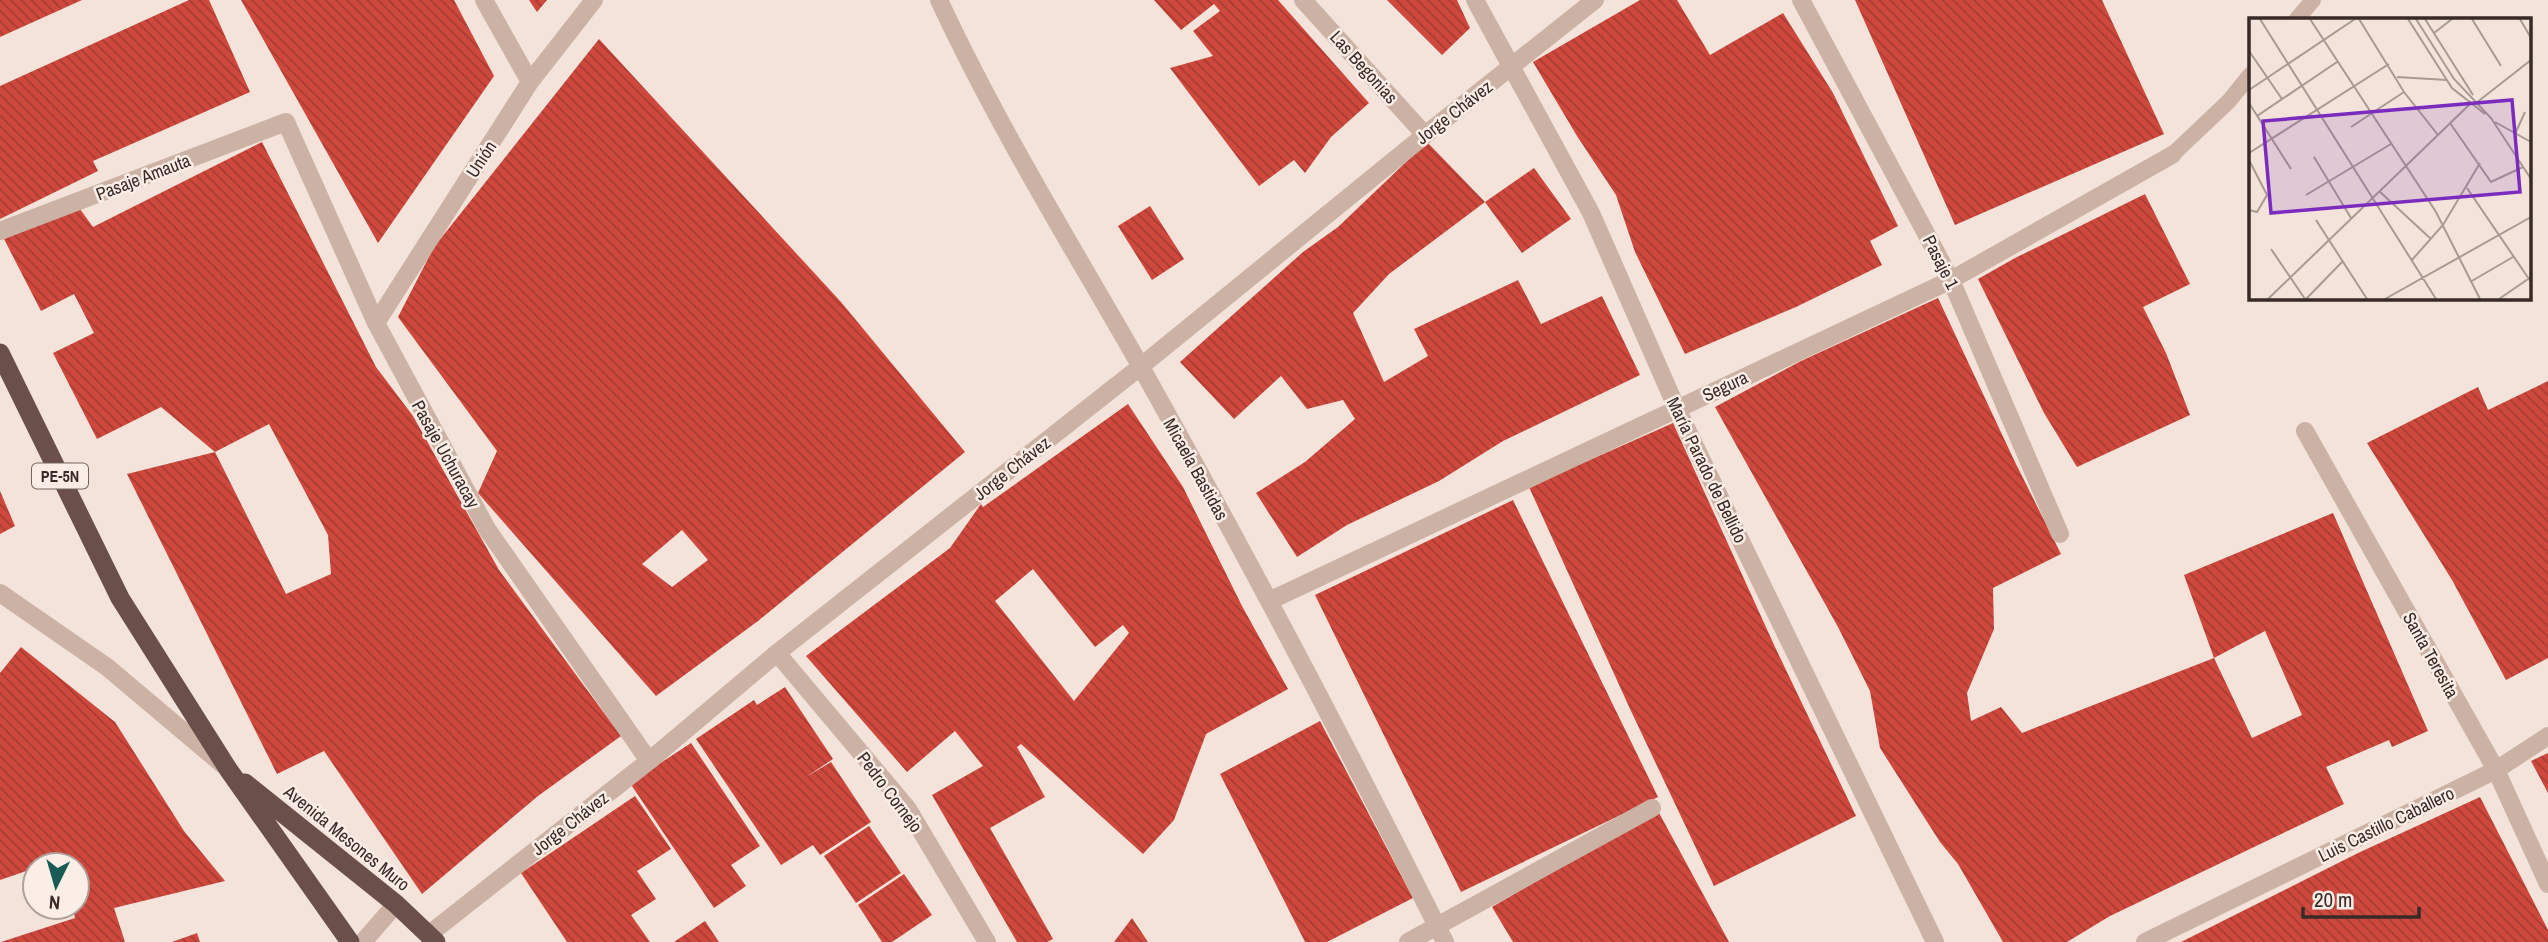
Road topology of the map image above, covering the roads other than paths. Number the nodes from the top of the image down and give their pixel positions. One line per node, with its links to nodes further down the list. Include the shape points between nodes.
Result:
1 (484, 0): 12 (street)
2 (594, 0): 12 (street, Unión)
3 (939, 0): 20 (street, Micaela Bastidas, via 1037,190)
4 (1304, 0): 14 (street, Las Begonias)
5 (1475, 0): 10 (street, María Parado de Bellido)
6 (1595, 0): 10 (street, Jorge Chávez)
7 (1801, 0): 17 (street, Pasaje 1)
8 (2313, 0): 9 (lane)
9 (2298, 18)
10 (1510, 67): 14 (street, Jorge Chávez); 21 (street, María Parado de Bellido, via 1591,213)
11 (2249, 76): 15 (lane)
12 (530, 82): 18 (street, Unión)
13 (286, 122): 16 (street, Pasaje Amauta); 18 (street, Pasaje Uchuracay)
14 (1425, 135): 20 (street, Jorge Chávez)
15 (2172, 155): 17 (street, Segura)
16 (0, 231)
17 (1951, 280): 21 (street, Segura); 23 (street, Pasaje 1)
18 (376, 323): 28 (street, Pasaje Uchuracay, via 487,529)
19 (0, 353): 29 (highway, PE-5N, via 120,598)
20 (1140, 367): 25 (street, Micaela Bastidas); 26 (street, Jorge Chávez)
21 (1677, 409): 25 (street, Segura); 40 (street, María Parado de Bellido)
22 (2305, 431): 30 (street, Santa Teresita)
23 (2060, 534)
24 (0, 594): 29 (street, via 107,667)
25 (1269, 601): 34 (street, Micaela Bastidas)
26 (778, 653): 28 (street, Jorge Chávez); 38 (street, Pedro Cornejo, via 908,809)
27 (2548, 737): 30 (street, Luis Castillo Caballero)
28 (649, 761): 35 (street, Jorge Chávez)
29 (228, 769): 33 (highway, Avenida Mesones Muro / PE-5N); 36 (highway, PE-5N)
30 (2496, 770): 32 (street, Santa Teresita); 41 (street, Luis Castillo Caballero)
31 (1652, 808): 34 (street)
32 (2548, 884)
33 (396, 904): 35 (highway, Avenida Mesones Muro / PE-5N); 37 (street)
34 (1441, 934): 39 (street)
35 (432, 938)
36 (350, 942)
37 (363, 942)
38 (987, 942)
39 (1408, 942)
40 (1935, 942)
41 (2145, 942)

